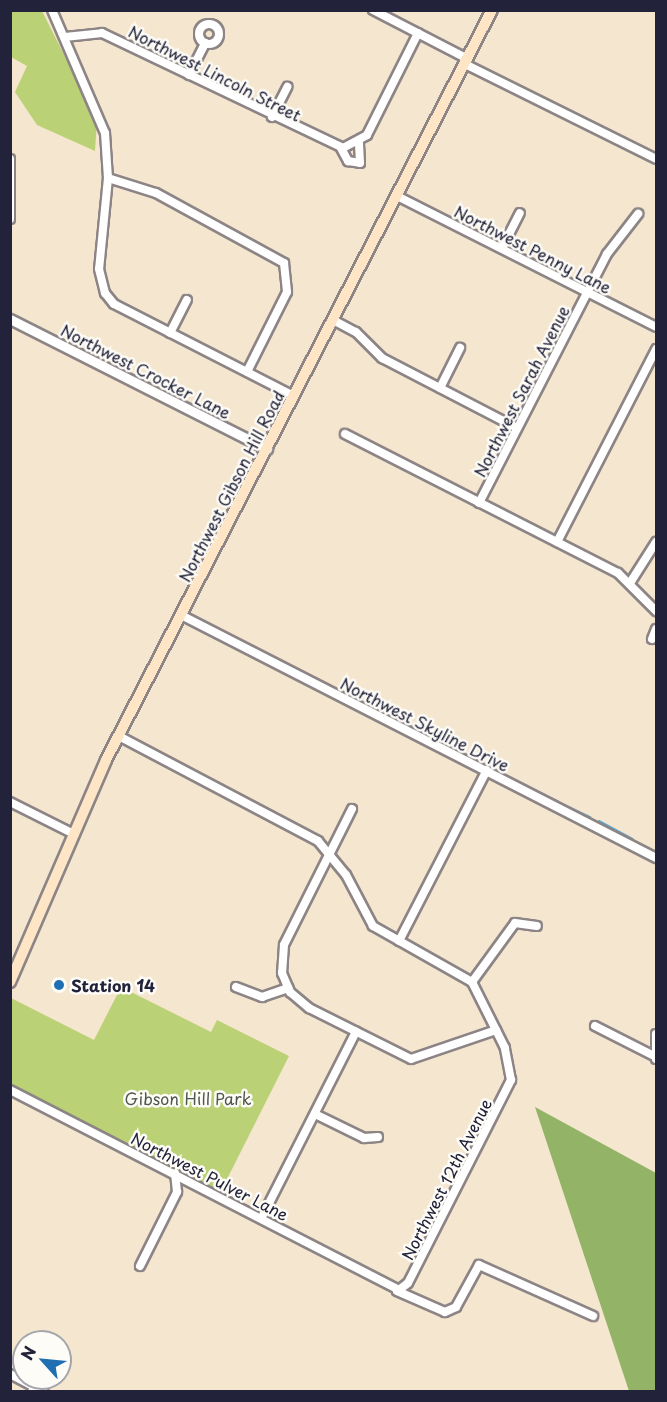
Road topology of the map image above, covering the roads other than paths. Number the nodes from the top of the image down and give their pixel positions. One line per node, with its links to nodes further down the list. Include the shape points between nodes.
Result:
1 (52, 10): 5 (street)
2 (373, 10): 4 (street)
3 (492, 10): 7 (main road, Northwest Gibson Hill Road)
4 (418, 33): 7 (street); 11 (street)
5 (65, 37): 8 (street, Northwest Lincoln Street, via 102,33); 15 (street, via 102,123)
6 (205, 43): 8 (street)
7 (466, 62): 14 (street); 16 (main road, Northwest Gibson Hill Road)
8 (189, 75): 10 (street, Northwest Lincoln Street)
9 (287, 87): 10 (street)
10 (272, 117): 12 (street, Northwest Lincoln Street)
11 (359, 142): 12 (street, Northwest Lincoln Street); 12 (street, via 360,163 348,161)
12 (341, 148)
13 (10, 159): 19 (street, via 15,172)
14 (657, 159)
15 (108, 178): 26 (street, via 102,288 114,304); 29 (street, via 156,193 271,252 286,267 287,292)
16 (397, 196): 20 (street, Northwest Penny Lane); 24 (main road, Northwest Gibson Hill Road)
17 (520, 213): 20 (street)
18 (638, 214): 21 (street, Northwest Sarah Avenue)
19 (10, 219)
20 (502, 248): 21 (street, Northwest Penny Lane)
21 (588, 292): 25 (street, Northwest Penny Lane); 32 (street, Northwest Sarah Avenue)
22 (187, 300): 26 (street)
23 (10, 319): 34 (street, Northwest Crocker Lane)
24 (333, 320): 30 (street, via 356,332 381,358); 31 (main road, Northwest Gibson Hill Road)
25 (657, 327)
26 (170, 333): 29 (street)
27 (460, 348): 30 (street)
28 (657, 349): 36 (street)
29 (247, 372): 31 (street)
30 (440, 388): 32 (street)
31 (294, 396): 34 (main road, Northwest Gibson Hill Road)
32 (517, 428): 35 (street, Northwest Sarah Avenue)
33 (345, 434): 35 (street)
34 (267, 449): 40 (main road, Northwest Gibson Hill Road)
35 (479, 503): 36 (street)
36 (557, 542): 38 (street)
37 (657, 542): 38 (street)
38 (630, 583): 39 (street)
39 (657, 611)
40 (181, 615): 43 (main road, Northwest Gibson Hill Road); 44 (street, Northwest Skyline Drive)
41 (657, 629): 42 (street)
42 (652, 639)
43 (119, 736): 47 (main road, Northwest Gibson Hill Road); 48 (street, via 293,825)
44 (487, 771): 49 (street, Northwest Skyline Drive); 51 (street)
45 (10, 802): 47 (street)
46 (352, 809): 48 (street)
47 (74, 834): 52 (main road, Northwest Gibson Hill Road)
48 (330, 854): 51 (street, via 367,919); 55 (street, via 284,945 281,961)
49 (657, 858)
50 (537, 926): 53 (street, via 515,923)
51 (399, 941): 53 (street)
52 (12, 978)
53 (472, 982): 57 (street)
54 (236, 987): 55 (street, via 262,997)
55 (288, 988): 58 (street, via 309,1008)
56 (595, 1026): 60 (street)
57 (496, 1029): 58 (street, via 418,1060); 67 (street, Northwest 12th Avenue, via 511,1064 508,1087 408,1283)
58 (356, 1032): 62 (street)
59 (657, 1034): 60 (street)
60 (656, 1059)
61 (10, 1090): 64 (street, Northwest Pulver Lane)
62 (315, 1114): 63 (street, via 364,1138); 65 (street)
63 (378, 1137)
64 (175, 1173): 65 (street, Northwest Pulver Lane); 66 (street, via 177,1192)
65 (262, 1217): 67 (street, Northwest Pulver Lane)
66 (140, 1266)
67 (394, 1290): 68 (street, Northwest Pulver Lane, via 445,1312 456,1307 471,1272 479,1265 500,1270)
68 (592, 1316)

